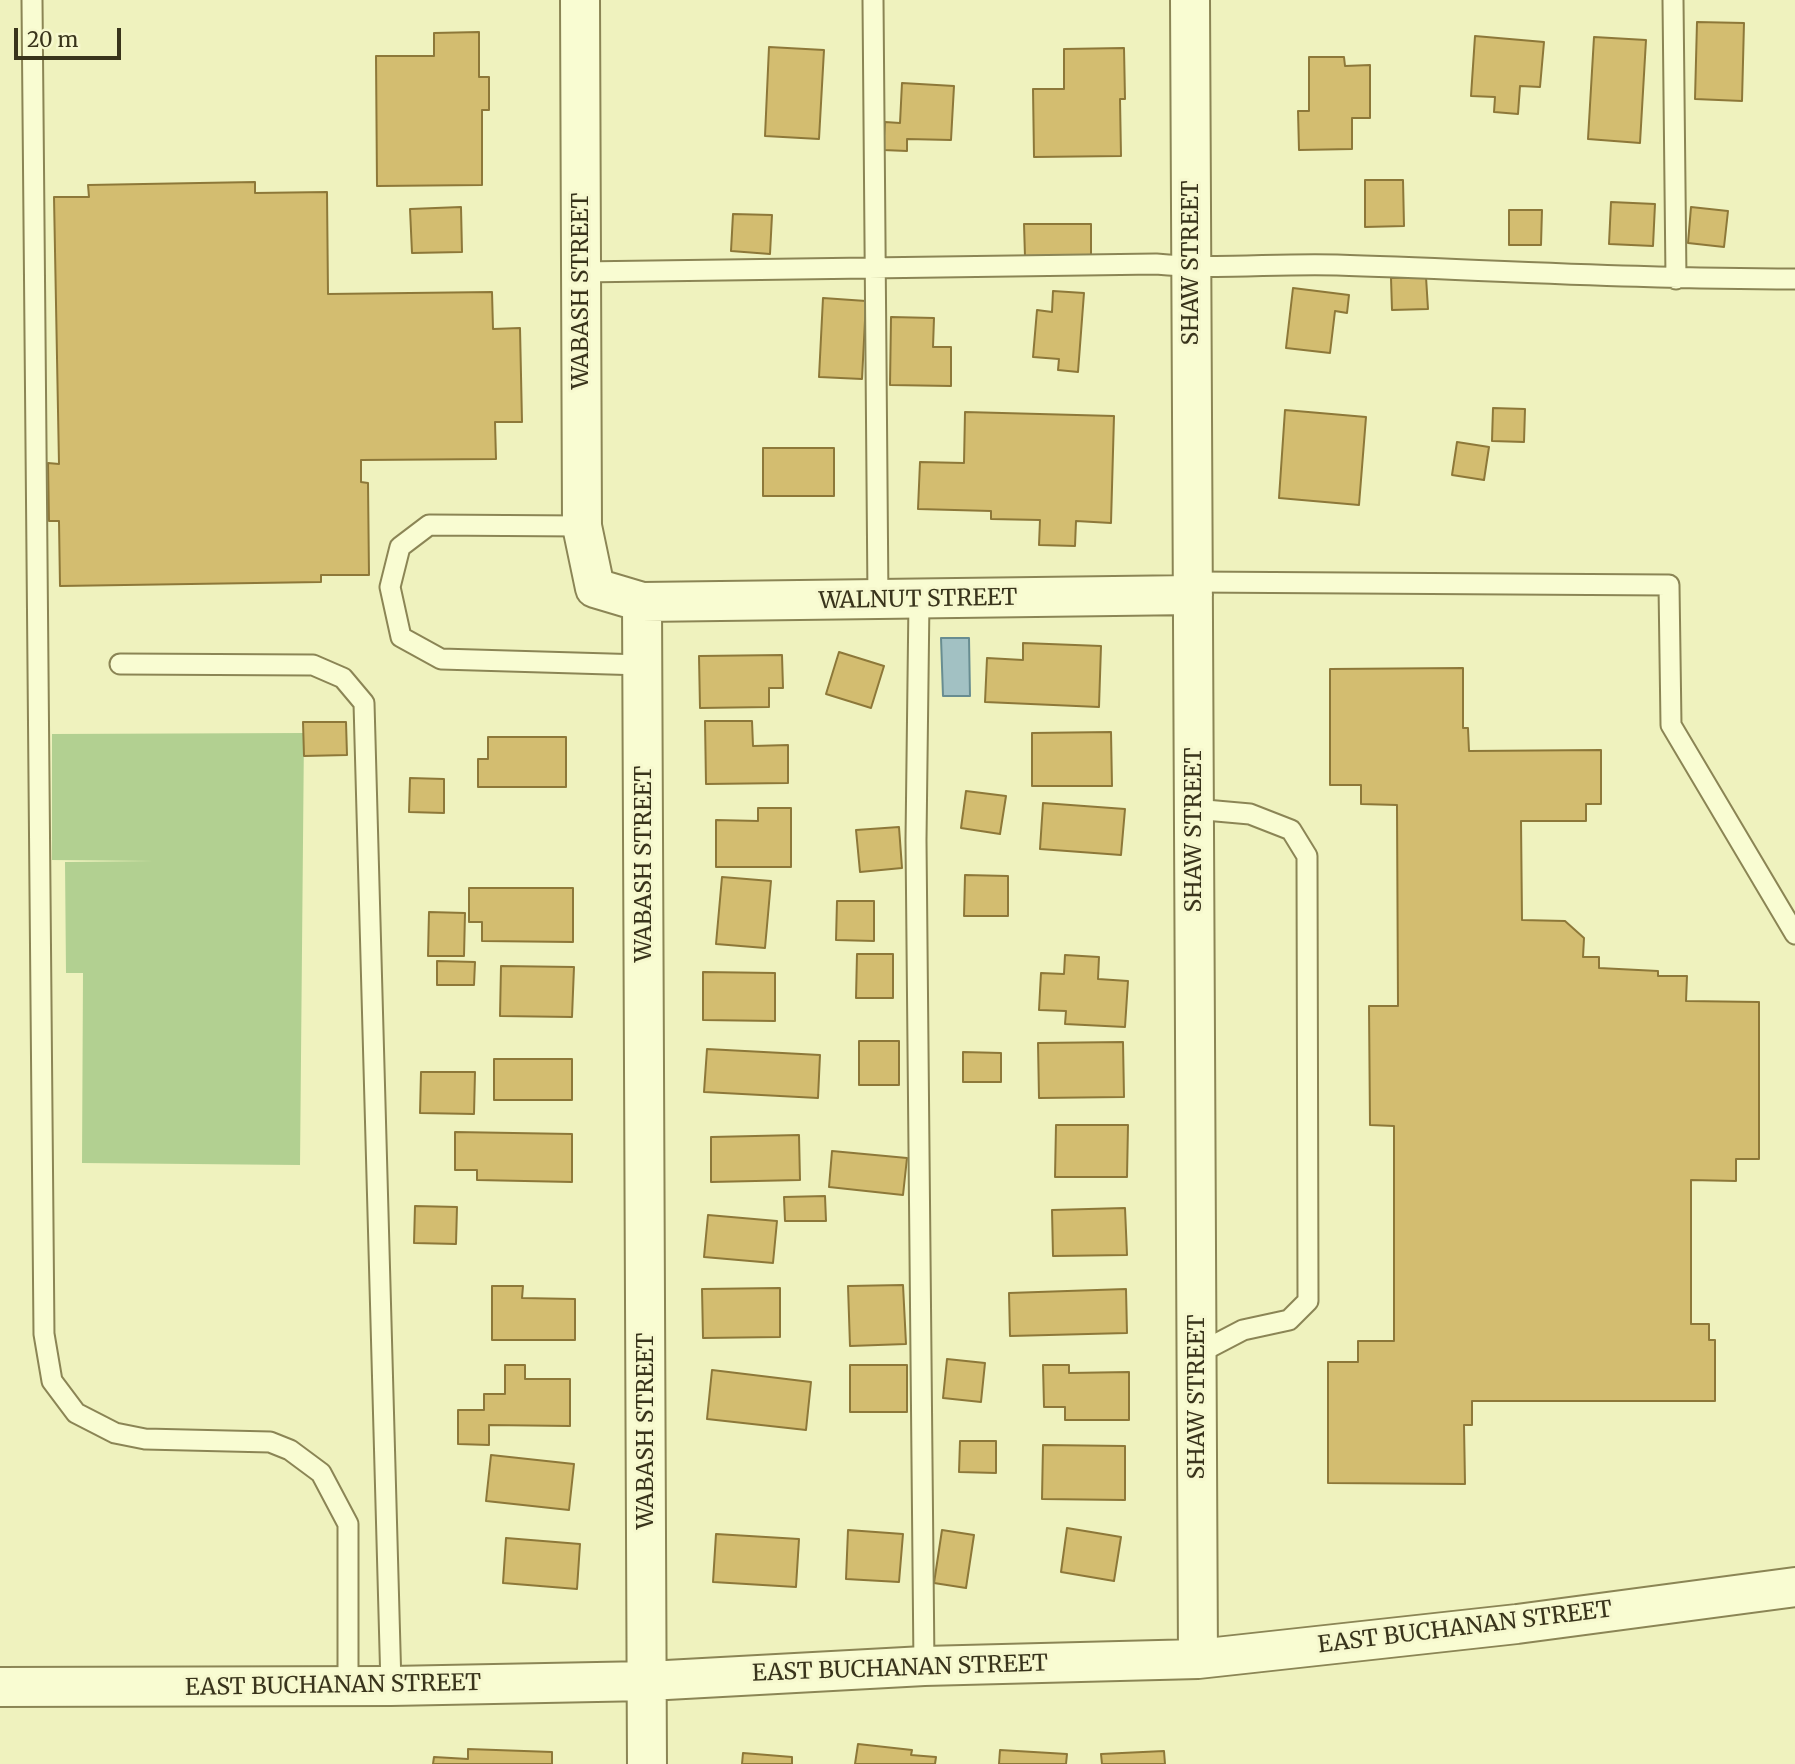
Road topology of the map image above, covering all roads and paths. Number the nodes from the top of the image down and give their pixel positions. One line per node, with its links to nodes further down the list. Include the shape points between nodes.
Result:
1 (32, 0): 25 (lane, via 44,1334 52,1381 76,1413 116,1433 145,1439 270,1442 290,1450 321,1473 348,1524)
2 (580, 0): 8 (street, WABASH STREET)
3 (873, 0): 7 (lane)
4 (1190, 0): 6 (street, SHAW STREET)
5 (1673, 0): 9 (lane)
6 (1191, 267): 7 (lane); 9 (lane, via 1333,265); 12 (street, SHAW STREET)
7 (874, 268): 8 (lane); 13 (lane)
8 (580, 272): 11 (street, WABASH STREET)
9 (1676, 279): 10 (lane)
10 (1795, 279)
11 (582, 526): 15 (street, WABASH STREET, via 595,588); 17 (lane, via 429,525 400,547 390,587 401,638 441,659)
12 (1193, 589): 14 (street, WALNUT STREET); 18 (street, SHAW STREET); 19 (lane, via 1670,585 1671,725)
13 (878, 600): 14 (street, WALNUT STREET); 15 (street, WALNUT STREET)
14 (919, 600): 23 (lane, via 916,840)
15 (642, 603): 17 (street, WABASH STREET)
16 (120, 664): 26 (lane, via 313,665 343,678 364,703)
17 (643, 665): 24 (street, WABASH STREET)
18 (1194, 809): 20 (street, SHAW STREET); 20 (lane, via 1250,814 1292,830 1307,856 1308,1301 1289,1320 1243,1331)
19 (1795, 934)
20 (1197, 1354): 22 (street, SHAW STREET)
21 (1795, 1587): 22 (street, EAST BUCHANAN STREET)
22 (1198, 1659): 23 (street, EAST BUCHANAN STREET)
23 (924, 1665): 24 (street, EAST BUCHANAN STREET)
24 (648, 1681): 26 (street, EAST BUCHANAN STREET); 28 (street, WABASH STREET)
25 (348, 1686): 26 (street, EAST BUCHANAN STREET); 27 (street, EAST BUCHANAN STREET)
26 (391, 1686)
27 (0, 1687)
28 (647, 1764)

